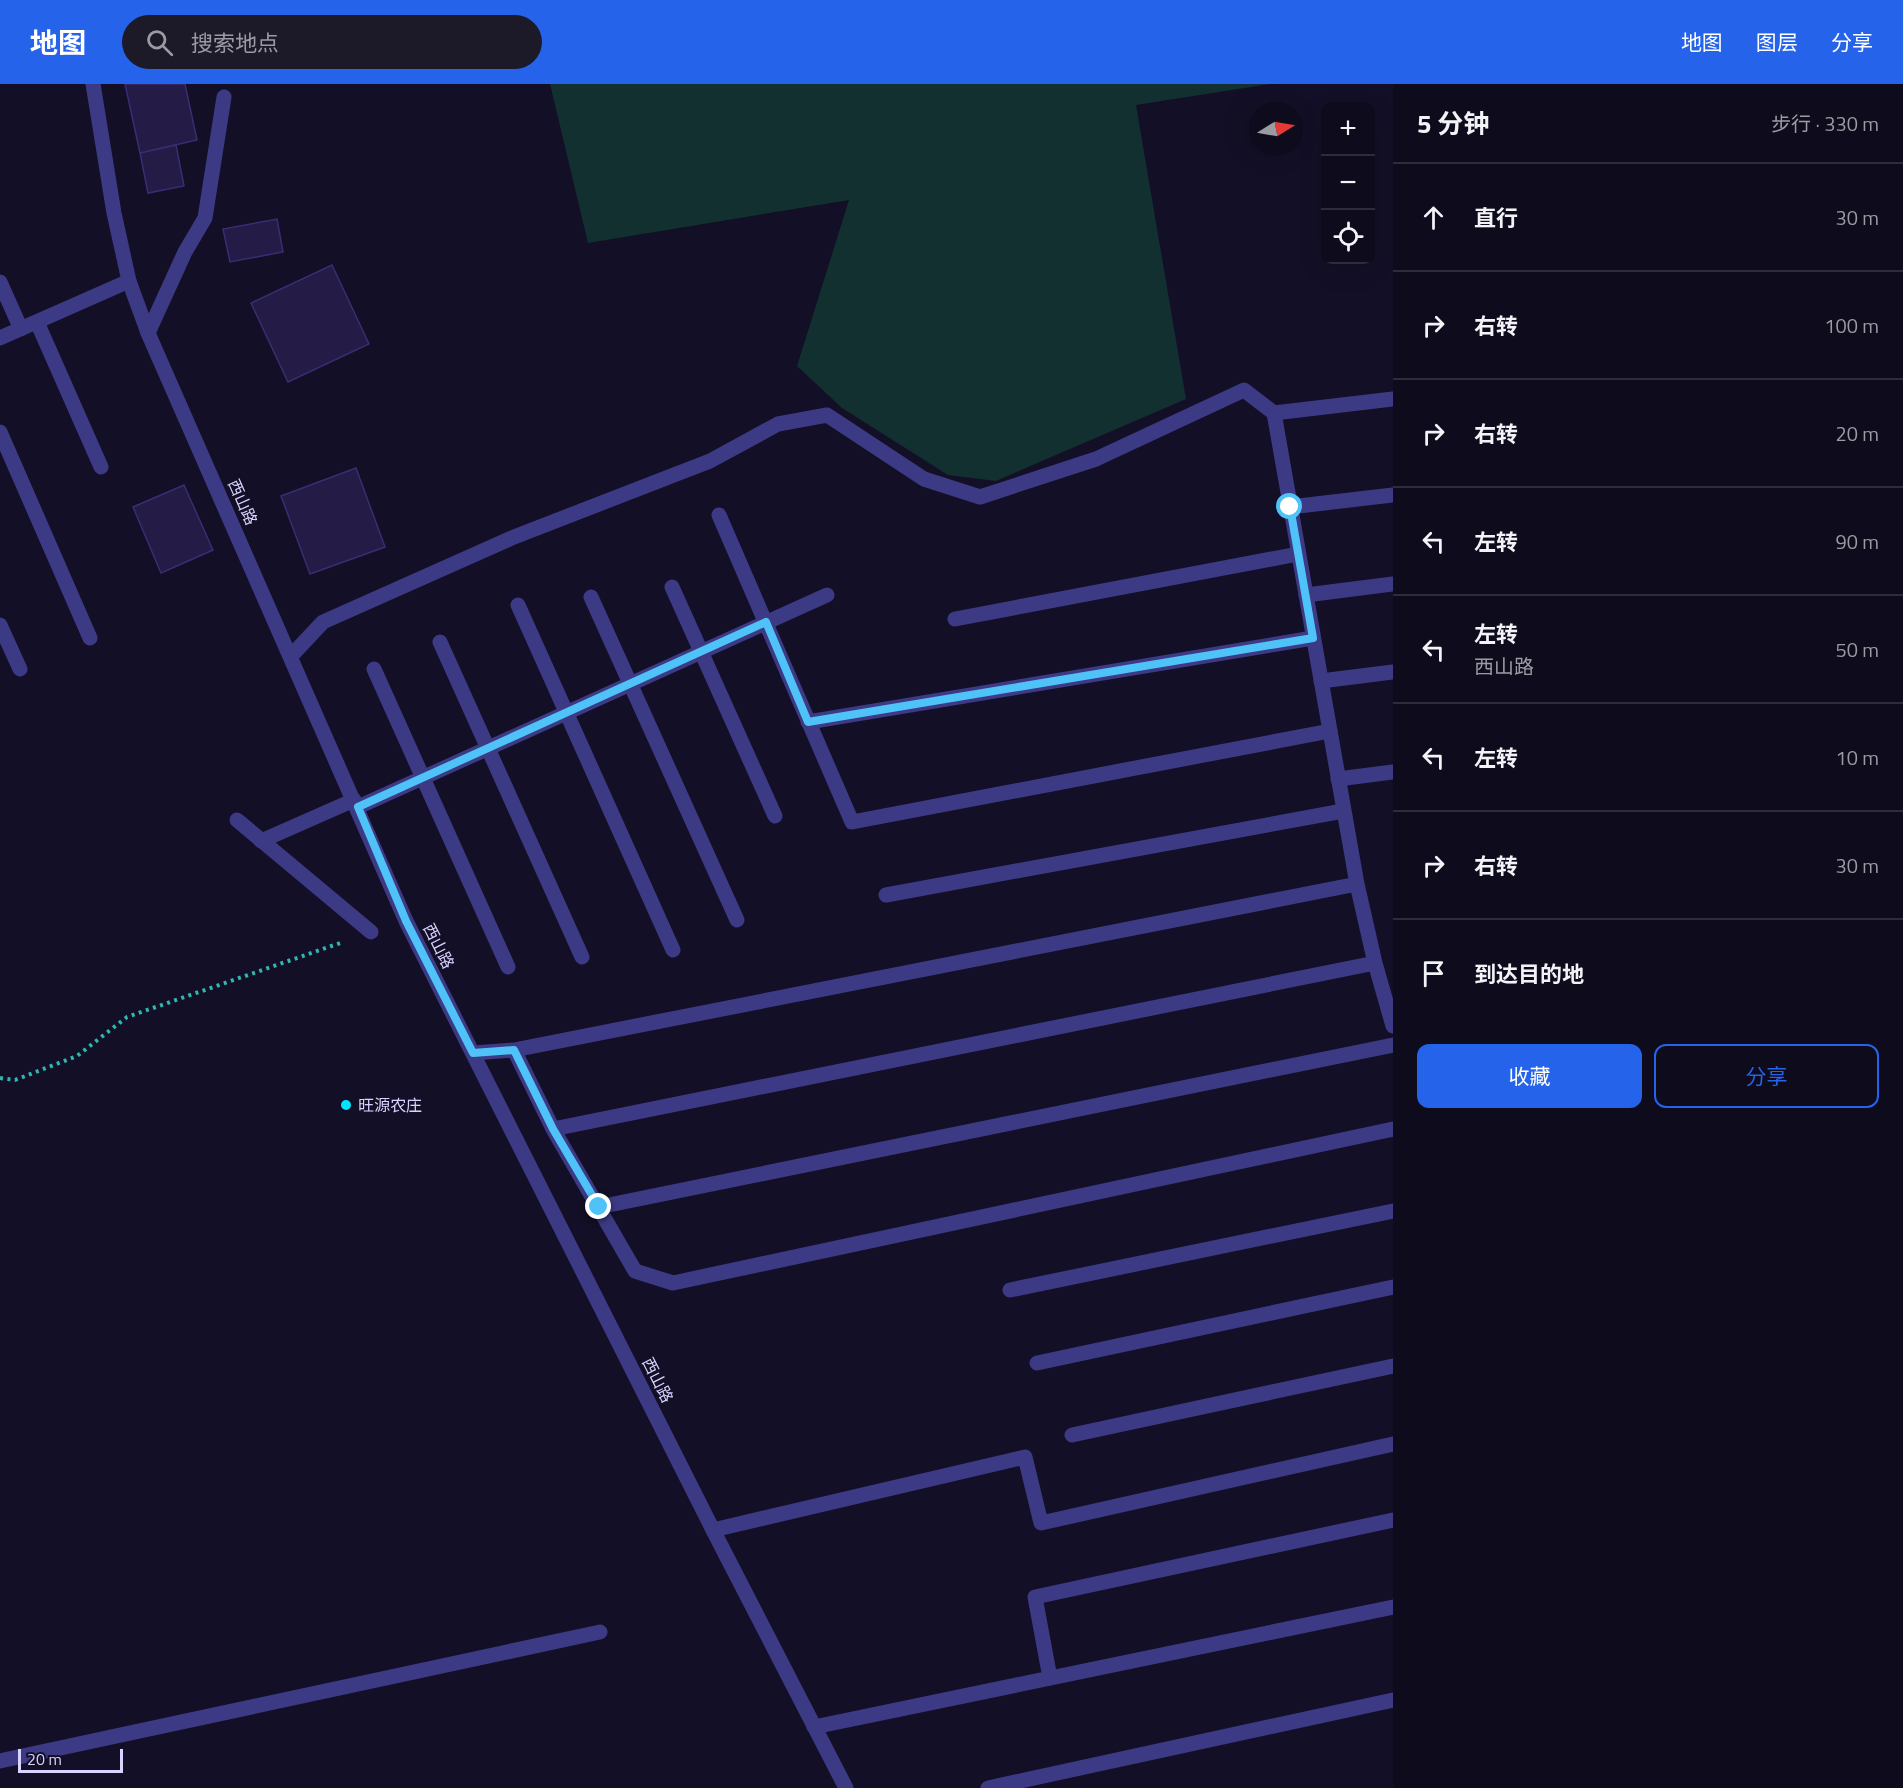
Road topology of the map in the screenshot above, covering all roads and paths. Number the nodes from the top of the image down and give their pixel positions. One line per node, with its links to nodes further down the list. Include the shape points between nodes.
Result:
1 (93, 84): 3 (street, 西山路)
2 (224, 97): 7 (street, via 205,218)
3 (129, 281): 5 (street); 7 (street, 西山路)
4 (0, 282): 6 (street)
5 (37, 322): 6 (street); 12 (street)
6 (21, 329): 8 (street)
7 (148, 333): 30 (street, 西山路)
8 (0, 338)
9 (1393, 399): 10 (street)
10 (1274, 413): 14 (street); 30 (street, via 1244,390 1096,459 980,497 924,479 827,415 777,424 710,461 514,537 323,622)
11 (0, 432): 26 (street)
12 (100, 466)
13 (1393, 495): 14 (street)
14 (1290, 507): 16 (street)
15 (719, 515): 24 (street)
16 (1298, 554): 20 (street); 23 (street)
17 (1393, 584): 20 (street)
18 (672, 587): 29 (street)
19 (827, 595): 24 (street)
20 (1306, 595): 27 (street)
21 (591, 597): 35 (street)
22 (518, 605): 36 (street)
23 (955, 619)
24 (766, 622): 29 (street); 37 (street)
25 (0, 625): 31 (street)
26 (90, 638)
27 (1313, 638): 34 (street); 37 (street)
28 (440, 642): 39 (street)
29 (701, 652): 35 (street); 45 (street)
30 (291, 656): 43 (street, 西山路)
31 (20, 669)
32 (374, 669): 41 (street)
33 (1393, 672): 34 (street)
34 (1321, 681): 38 (street)
35 (630, 684): 36 (street); 50 (street)
36 (566, 713): 39 (street); 52 (street)
37 (808, 722): 38 (street, via 852,822)
38 (1330, 731): 42 (street)
39 (488, 748): 41 (street); 53 (street)
40 (1393, 772): 42 (street)
41 (423, 778): 43 (street); 55 (street)
42 (1338, 779): 44 (street)
43 (356, 804): 47 (street); 60 (street, 西山路, via 406,921)
44 (1343, 811): 48 (street); 49 (street)
45 (775, 816)
46 (237, 820): 47 (street)
47 (261, 841): 51 (street)
48 (1357, 884): 54 (street); 59 (street)
49 (886, 895)
50 (737, 921)
51 (371, 932): 61 (path, via 127,1017 77,1056 15,1080)
52 (673, 950)
53 (582, 957)
54 (1375, 963): 56 (street); 62 (street)
55 (508, 967)
56 (1387, 982): 57 (street)
57 (1393, 1026)
58 (1393, 1045): 64 (street)
59 (514, 1050): 60 (street); 62 (street)
60 (473, 1053): 73 (street, 西山路)
61 (0, 1078)
62 (553, 1129): 64 (street)
63 (1393, 1129): 64 (street, via 673,1283 635,1271)
64 (599, 1207)
65 (1393, 1211): 67 (street)
66 (1393, 1287): 68 (street)
67 (1010, 1290)
68 (1036, 1363)
69 (1393, 1366): 70 (street)
70 (1072, 1435)
71 (1393, 1444): 73 (street, via 1041,1523 1025,1456)
72 (1393, 1520): 76 (street, via 1035,1597)
73 (713, 1530): 78 (street, 西山路)
74 (1393, 1607): 76 (street)
75 (600, 1632): 79 (street)
76 (1050, 1678): 78 (street)
77 (1393, 1700): 81 (street)
78 (814, 1727): 80 (street, 西山路)
79 (0, 1761)
80 (846, 1788)
81 (988, 1788)

